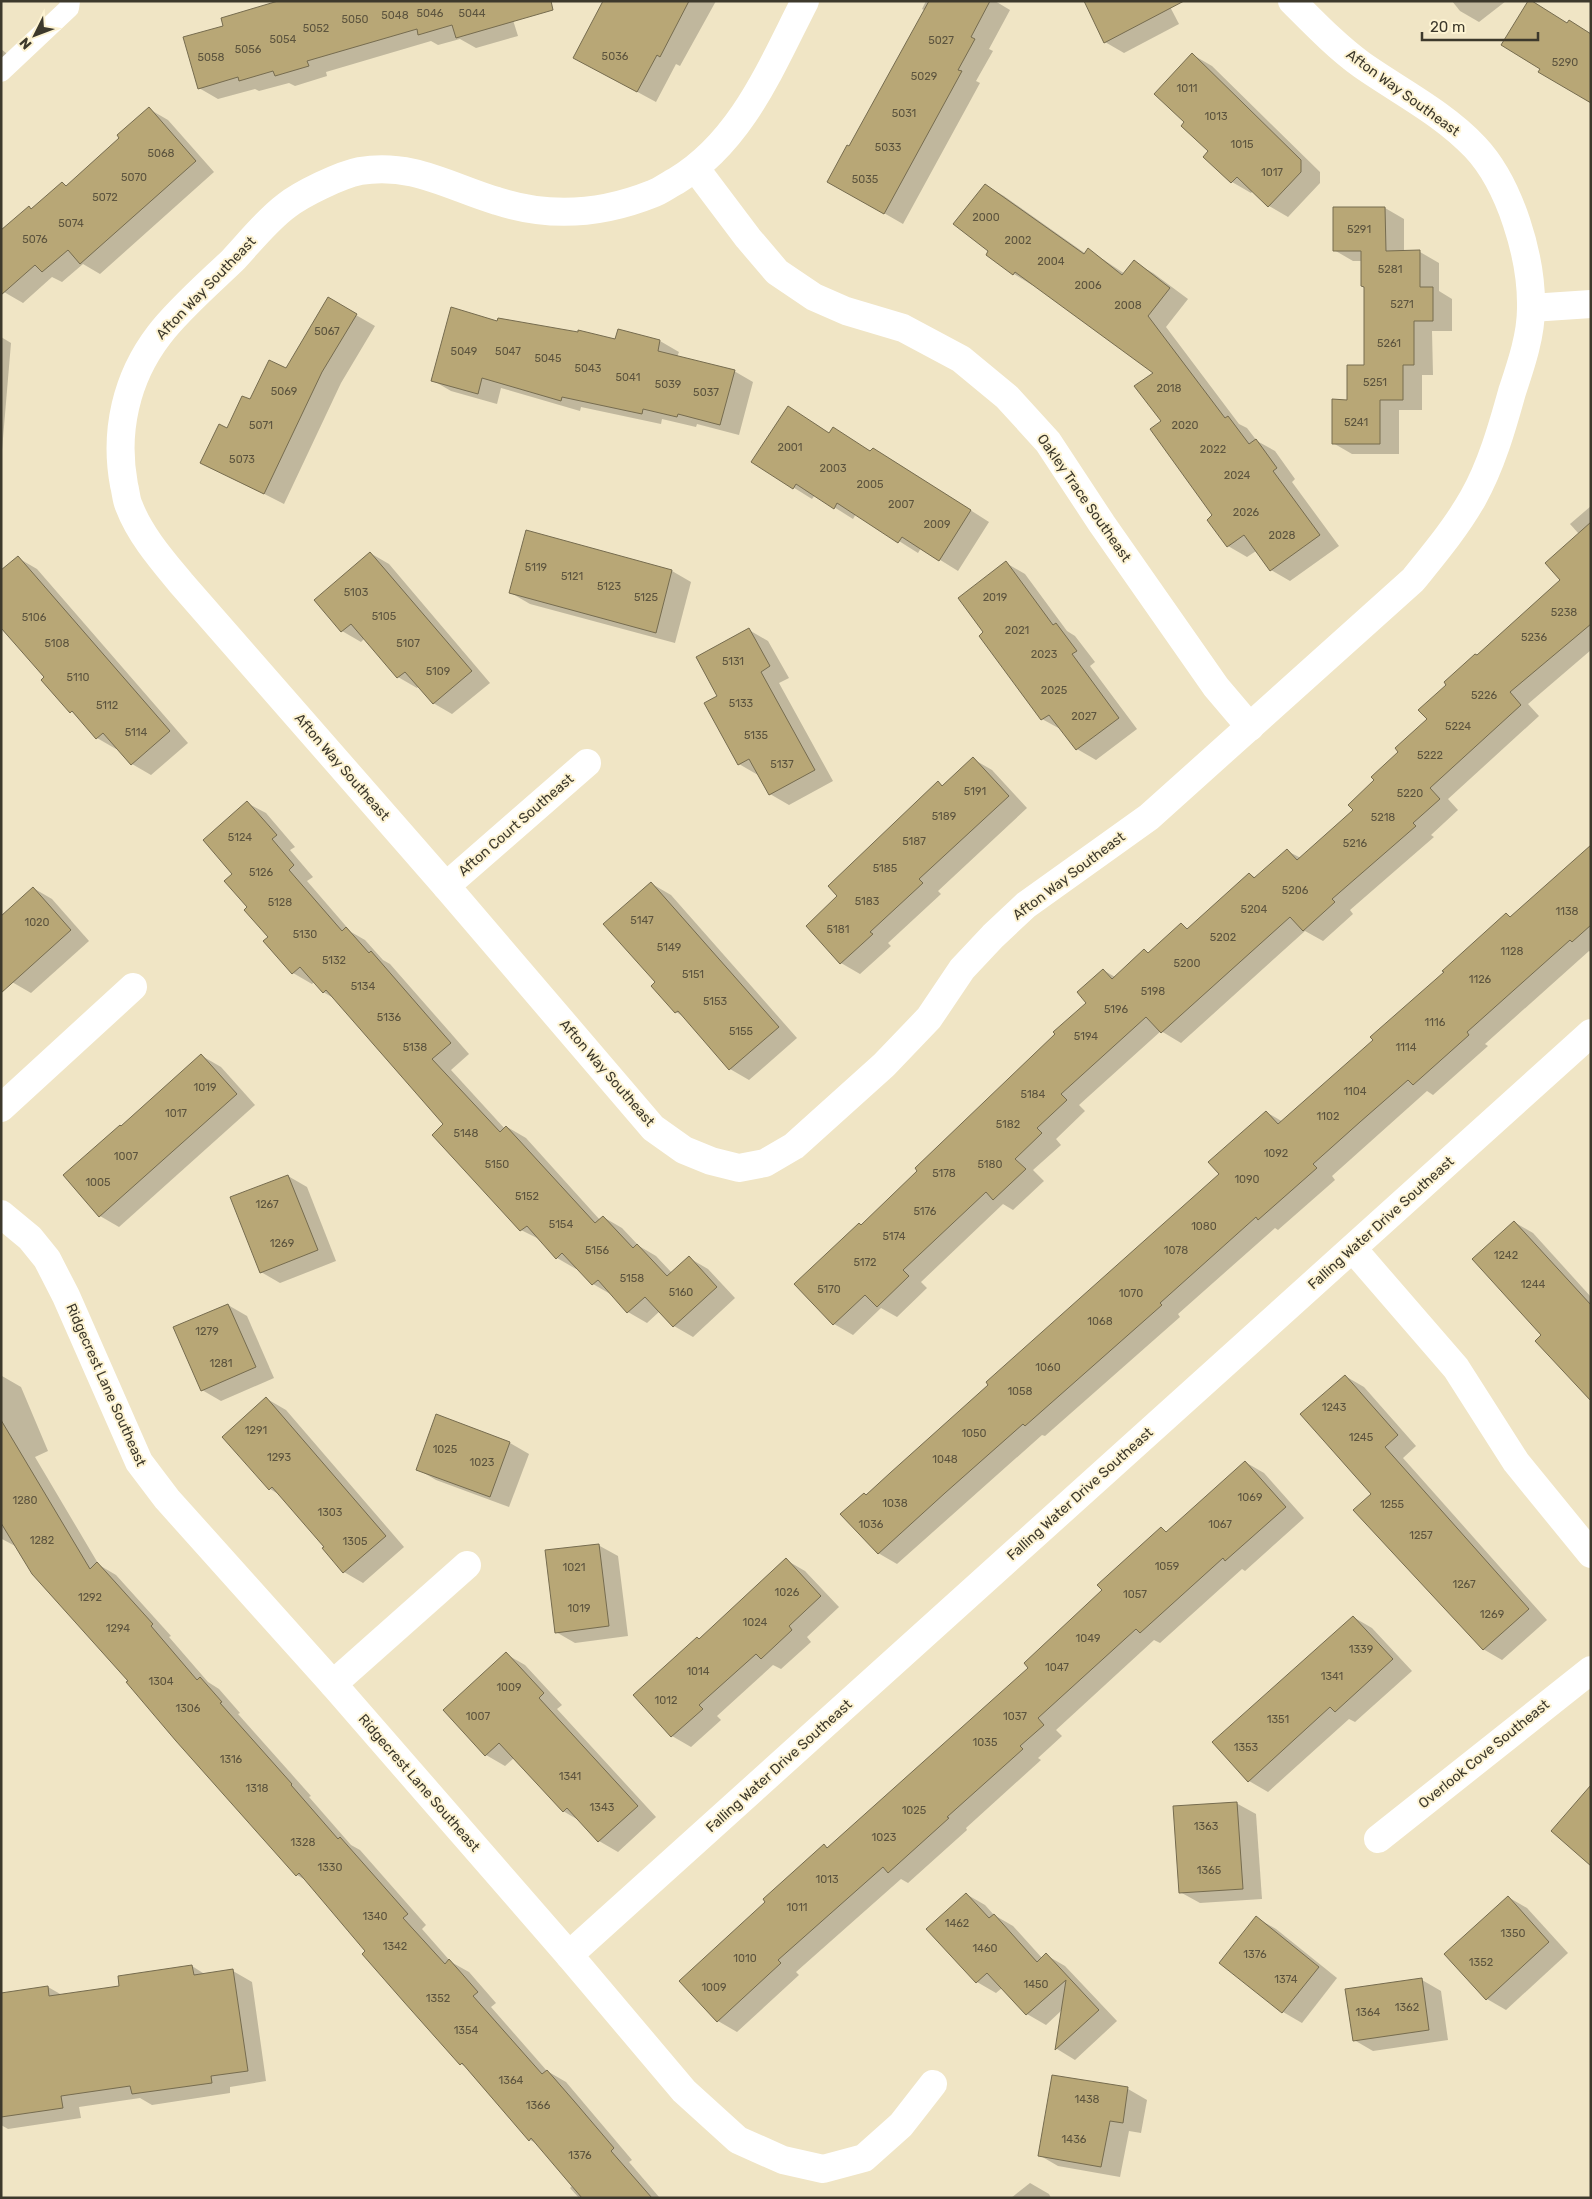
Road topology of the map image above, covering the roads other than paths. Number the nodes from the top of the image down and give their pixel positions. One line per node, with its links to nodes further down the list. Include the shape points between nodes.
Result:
1 (70, 1): 4 (lane, via 69,8)
2 (805, 1): 5 (street, Afton Way Southeast, via 756,96 730,135)
3 (1292, 1): 7 (street, Afton Way Southeast, via 1360,64 1442,118 1475,147 1497,178 1516,218 1526,260)
4 (1, 72)
5 (696, 169): 8 (street, Oakley Trace Southeast, via 777,272 814,297 846,311 903,328 961,359 1007,397 1048,442 1216,686); 10 (street, Afton Way Southeast, via 654,194 575,213 537,211 505,203 410,171 363,171 340,176 286,206 160,334 129,389 120,460 129,506 152,547)
6 (1591, 304): 7 (street)
7 (1531, 308): 8 (street, Afton Way Southeast, via 1526,348 1492,456 1474,498 1450,535 1413,580)
8 (1250, 727): 10 (street, Afton Way Southeast, via 1149,817 1026,905 962,970 928,1018 884,1065 794,1146 765,1163 739,1168 711,1161 684,1150 653,1128)
9 (587, 763): 10 (street, Afton Court Southeast)
10 (446, 886)
11 (132, 987): 13 (street)
12 (1591, 1033): 15 (street, Falling Water Drive Southeast)
13 (1, 1108)
14 (1, 1214): 19 (street, Ridgecrest Lane Southeast, via 30,1238 48,1259 139,1462 167,1499)
15 (1353, 1248): 16 (street, via 1456,1368 1516,1462); 21 (street, Falling Water Drive Southeast)
16 (1591, 1554)
17 (467, 1564): 19 (street)
18 (1591, 1670): 20 (street, Overlook Cove Southeast)
19 (333, 1684): 21 (street, Ridgecrest Lane Southeast)
20 (1378, 1840)
21 (569, 1955): 22 (street, Ridgecrest Lane Southeast, via 684,2092 738,2140 783,2160 823,2169 864,2158 901,2125)
22 (933, 2084)

